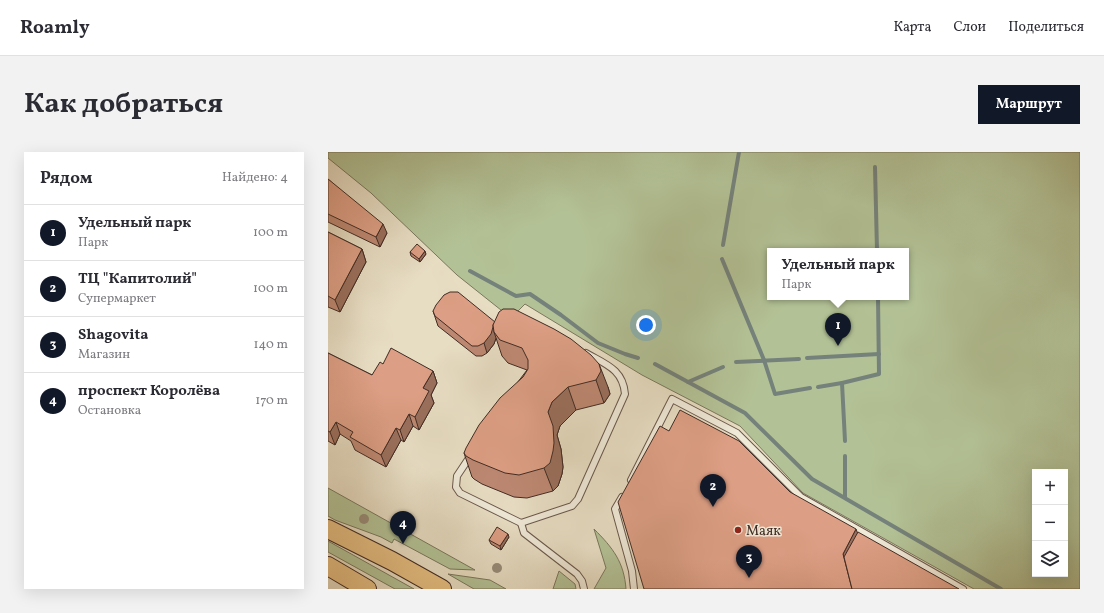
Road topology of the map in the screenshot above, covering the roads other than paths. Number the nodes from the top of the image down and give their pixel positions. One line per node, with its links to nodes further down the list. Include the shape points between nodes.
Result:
1 (579, 349): 3 (lane, via 617,373 622,378 626,394 578,499 572,506)
2 (473, 452): 3 (lane, via 457,476 456,487 460,493)
3 (521, 523): 8 (lane, via 524,533 577,574)
4 (328, 529): 7 (main road)
5 (328, 566): 6 (main road)
6 (367, 589)
7 (442, 589)
8 (584, 589)
9 (634, 589): 10 (lane, via 632,571 615,509 672,399 737,433 801,497)
10 (963, 589)

